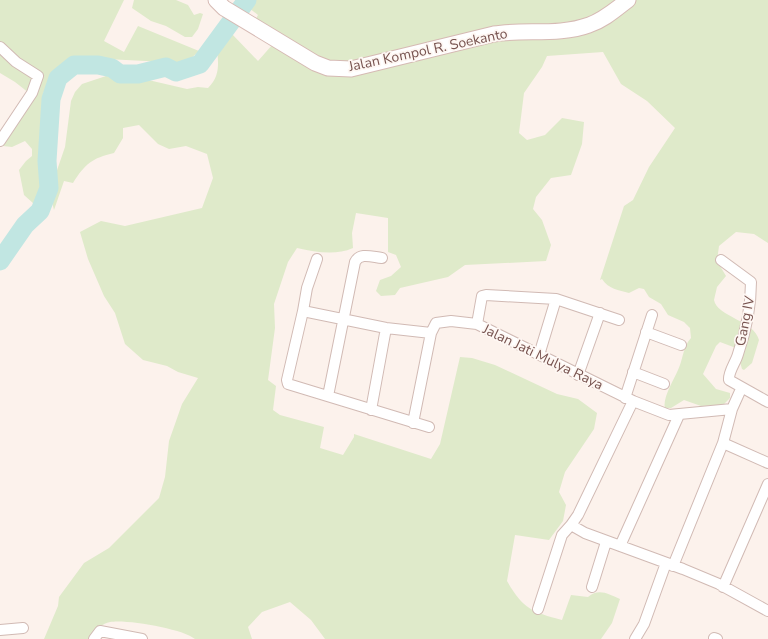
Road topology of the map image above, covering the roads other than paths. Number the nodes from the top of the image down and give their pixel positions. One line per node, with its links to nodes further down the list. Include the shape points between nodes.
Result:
1 (628, 0): 2 (main road, Jalan Kompol R. Soekanto, via 608,15 577,28 494,34 351,69 328,68 316,63)
2 (220, 4)
3 (0, 47): 4 (street, via 16,62 38,76 32,93)
4 (0, 141)
5 (382, 258): 12 (street, via 362,256 357,259)
6 (318, 259): 9 (street)
7 (721, 260): 23 (street, Gang IV, via 751,282 744,333 728,379)
8 (556, 299): 10 (street); 14 (street, via 482,296); 19 (street)
9 (303, 311): 12 (street); 24 (street, via 288,384)
10 (600, 313): 13 (street); 21 (street)
11 (652, 315): 16 (street)
12 (343, 320): 15 (street); 24 (street)
13 (619, 320)
14 (477, 324): 17 (street, Jalan Jati Mulya Raya, via 443,321 436,323); 19 (street, Jalan Jati Mulya Raya)
15 (386, 328): 17 (street); 28 (street)
16 (646, 332): 18 (street); 20 (street)
17 (431, 333): 30 (street)
18 (681, 345)
19 (539, 355): 21 (street, Jalan Jati Mulya Raya)
20 (633, 372): 22 (street); 26 (street)
21 (578, 375): 26 (street, Jalan Jati Mulya Raya)
22 (664, 384)
23 (741, 389): 25 (street); 27 (street)
24 (328, 396): 28 (street)
25 (767, 399)
26 (629, 400): 29 (street, Jalan Jati Mulya Raya, via 655,411); 35 (street, via 578,515)
27 (732, 409): 29 (street, Jalan Jati Mulya Raya); 32 (street)
28 (371, 410): 30 (street)
29 (679, 415): 37 (street)
30 (413, 423): 31 (street)
31 (429, 428)
32 (723, 443): 33 (street); 38 (street)
33 (768, 463)
34 (768, 484): 40 (street)
35 (571, 525): 36 (street); 41 (street, via 562,535)
36 (606, 542): 37 (street); 39 (street)
37 (620, 546): 38 (street)
38 (669, 564): 40 (street); 47 (street)
39 (592, 587)
40 (723, 587): 42 (street)
41 (538, 609)
42 (768, 611)
43 (23, 628): 44 (street)
44 (0, 630)
45 (97, 635): 46 (street)
46 (142, 639)
47 (636, 639)

